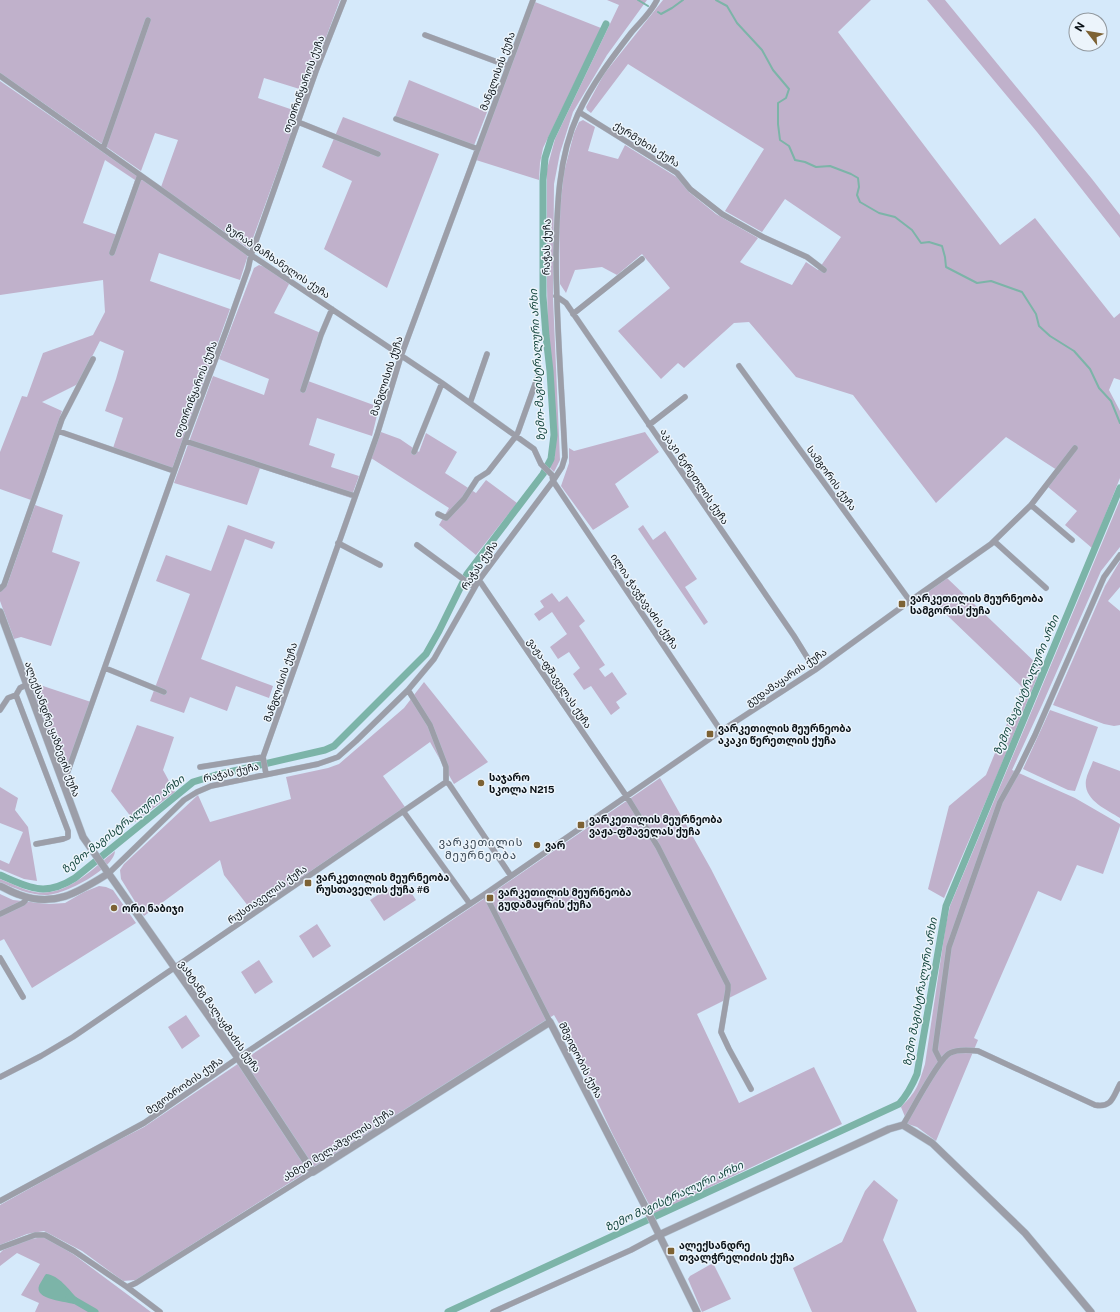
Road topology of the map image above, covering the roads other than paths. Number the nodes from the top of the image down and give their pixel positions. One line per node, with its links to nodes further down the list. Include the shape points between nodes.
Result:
1 (344, 0): 10 (street, თეთრიწყაროს ქუჩა)
2 (533, 0): 6 (street, მანგლისის ქუჩა)
3 (657, 0): 8 (street, რაჭას ქუჩა, via 651,11 609,61)
4 (148, 20): 11 (street)
5 (425, 35): 6 (street)
6 (508, 66): 12 (street, მანგლისის ქუჩა)
7 (0, 76): 11 (street, ზურაბ მაჩხანელის ქუჩა)
8 (579, 112): 18 (street, ქურმუხის ქუჩა, via 677,173 690,189 722,214 756,234 807,258); 19 (street, რაჭას ქუჩა, via 570,134 561,175 557,213)
9 (396, 119): 12 (street)
10 (298, 122): 13 (street); 16 (street, თეთრიწყაროს ქუჩა)
11 (103, 149): 14 (street, ზურაბ მაჩხანელის ქუჩა)
12 (478, 149): 23 (street, მანგლისის ქუჩა)
13 (378, 154)
14 (140, 175): 15 (street); 16 (street, ზურაბ მაჩხანელის ქუჩა)
15 (112, 253)
16 (251, 255): 20 (street, ზურაბ მაჩხანელის ქუჩა); 34 (street, თეთრიწყაროს ქუჩა, via 226,331)
17 (642, 259): 21 (street)
18 (824, 270)
19 (556, 296): 21 (street, აკაკი წერეთლის ქუჩა, via 566,303); 39 (street, რაჭას ქუჩა, via 565,457 562,467)
20 (332, 308): 23 (street, ზურაბ მაჩხანელის ქუჩა); 28 (street)
21 (573, 314): 31 (street, აკაკი წერეთლის ქუჩა)
22 (487, 354): 30 (street)
23 (401, 356): 27 (street, ზურაბ მაჩხანელის ქუჩა); 40 (street, მანგლისის ქუჩა)
24 (93, 359): 32 (street)
25 (739, 366): 53 (street, სამგორის ქუჩა)
26 (538, 376): 33 (street)
27 (442, 383): 30 (street, ზურაბ მაჩხანელის ქუჩა); 36 (street)
28 (302, 390)
29 (684, 397): 31 (street)
30 (470, 403): 33 (street, ზურაბ მაჩხანელის ქუჩა)
31 (649, 425): 56 (street, აკაკი წერეთლის ქუჩა)
32 (58, 431): 38 (street); 52 (street, via 4,585)
33 (516, 436): 37 (street, ზურაბ მაჩხანელის ქუჩა, via 534,449); 42 (street, via 488,472 477,479 464,499 446,518)
34 (184, 441): 38 (street, თეთრიწყაროს ქუჩა); 40 (street)
35 (1075, 448): 41 (street, გუდამაყარის ქუჩა)
36 (414, 452)
37 (541, 464): 39 (street, ილია ჭავჭავაძის ქუჩა)
38 (174, 471): 55 (street, თეთრიწყაროს ქუჩა)
39 (553, 478): 49 (street, რაჭას ქუჩა); 62 (street, ილია ჭავჭავაძის ქუჩა)
40 (355, 496): 45 (street, მანგლისის ქუჩა)
41 (1030, 505): 43 (street, გუდამაყარის ქუჩა); 44 (street)
42 (438, 514)
43 (994, 540): 51 (street); 53 (street, გუდამაყარის ქუჩა)
44 (1072, 540)
45 (338, 543): 48 (street); 63 (street, მანგლისის ქუჩა)
46 (417, 545): 50 (street)
47 (1120, 555): 83 (street, via 1104,577 1035,735 1000,802 949,948 935,1050)
48 (380, 565)
49 (479, 580): 50 (street, რაჭას ქუჩა); 68 (street, ვაჟა-ფშაველას ქუჩა)
50 (474, 587): 58 (street, რაჭას ქუჩა, via 434,659)
51 (1046, 588)
52 (0, 589)
53 (910, 601): 56 (street, გუდამაყარის ქუჩა)
54 (0, 612): 57 (street, ალექსანდრე ყაზბეგის ქუჩა)
55 (105, 668): 59 (street); 67 (street, თეთრიწყაროს ქუჩა)
56 (815, 670): 62 (street, გუდამაყარის ქუჩა)
57 (26, 685): 60 (street, via 20,688); 67 (street, ალექსანდრე ყაზბეგის ქუჩა)
58 (408, 690): 65 (street, რაჭას ქუჩა, via 338,757 318,764); 66 (street, via 430,726 446,766)
59 (164, 692)
60 (16, 695): 61 (street, via 8,698); 70 (street, via 68,831 68,837)
61 (0, 710)
62 (721, 731): 68 (street, გუდამაყარის ქუჩა)
63 (263, 758): 64 (street); 65 (street)
64 (200, 767)
65 (266, 772): 71 (street, რაჭას ქუჩა, via 211,786 184,800)
66 (446, 782): 69 (street, რუსთაველის ქუჩა); 72 (street)
67 (63, 786): 71 (street, ალექსანდრე ყაზბეგის ქუჩა, via 83,837)
68 (627, 797): 72 (street, გუდამაყარის ქუჩა); 86 (street, ვაჟა-ფშაველას ქუჩა, via 658,847 728,985 721,1032)
69 (403, 811): 76 (street); 79 (street, რუსთაველის ქუჩა)
70 (36, 844)
71 (107, 870): 75 (street, რაჭას ქუჩა, via 75,893 47,900); 79 (street, ვახტანგ მალაყმაძის ქუჩა)
72 (511, 876): 74 (street, გუდამაყარის ქუჩა)
73 (0, 886): 75 (street, რაჭას ქუჩა)
74 (485, 894): 76 (street, მეგობრობის ქუჩა); 81 (street, მშვიდობის ქუჩა)
75 (26, 897): 77 (street, via 23,903)
76 (470, 904): 82 (street, მეგობრობის ქუჩა)
77 (0, 914)
78 (0, 958): 80 (street)
79 (174, 969): 82 (street, ვახტანგ მალაყმაძის ქუჩა); 84 (street, რუსთაველის ქუჩა, via 73,1037)
80 (22, 997)
81 (550, 1022): 88 (street, ახმეთ მელაშვილის ქუჩა); 90 (street, მშვიდობის ქუჩა)
82 (238, 1058): 88 (street, ვახტანგ მალაყმაძის ქუჩა); 89 (street, მეგობრობის ქუჩა, via 144,1123)
83 (940, 1062): 85 (street, via 950,1053 967,1049 978,1051 1094,1105 1103,1106 1110,1103); 87 (street)
84 (0, 1077)
85 (1120, 1084)
86 (751, 1089)
87 (903, 1125): 90 (street, via 889,1129); 96 (street, via 932,1143 1025,1233)
88 (313, 1172): 92 (street, ახმეთ მელაშვილის ქუჩა)
89 (0, 1201)
90 (659, 1235): 94 (street); 95 (street, მშვიდობის ქუჩა)
91 (0, 1248): 92 (street, via 35,1235 45,1235 74,1251)
92 (127, 1287): 93 (street)
93 (160, 1312)
94 (493, 1312)
95 (697, 1312)
96 (1091, 1312)

